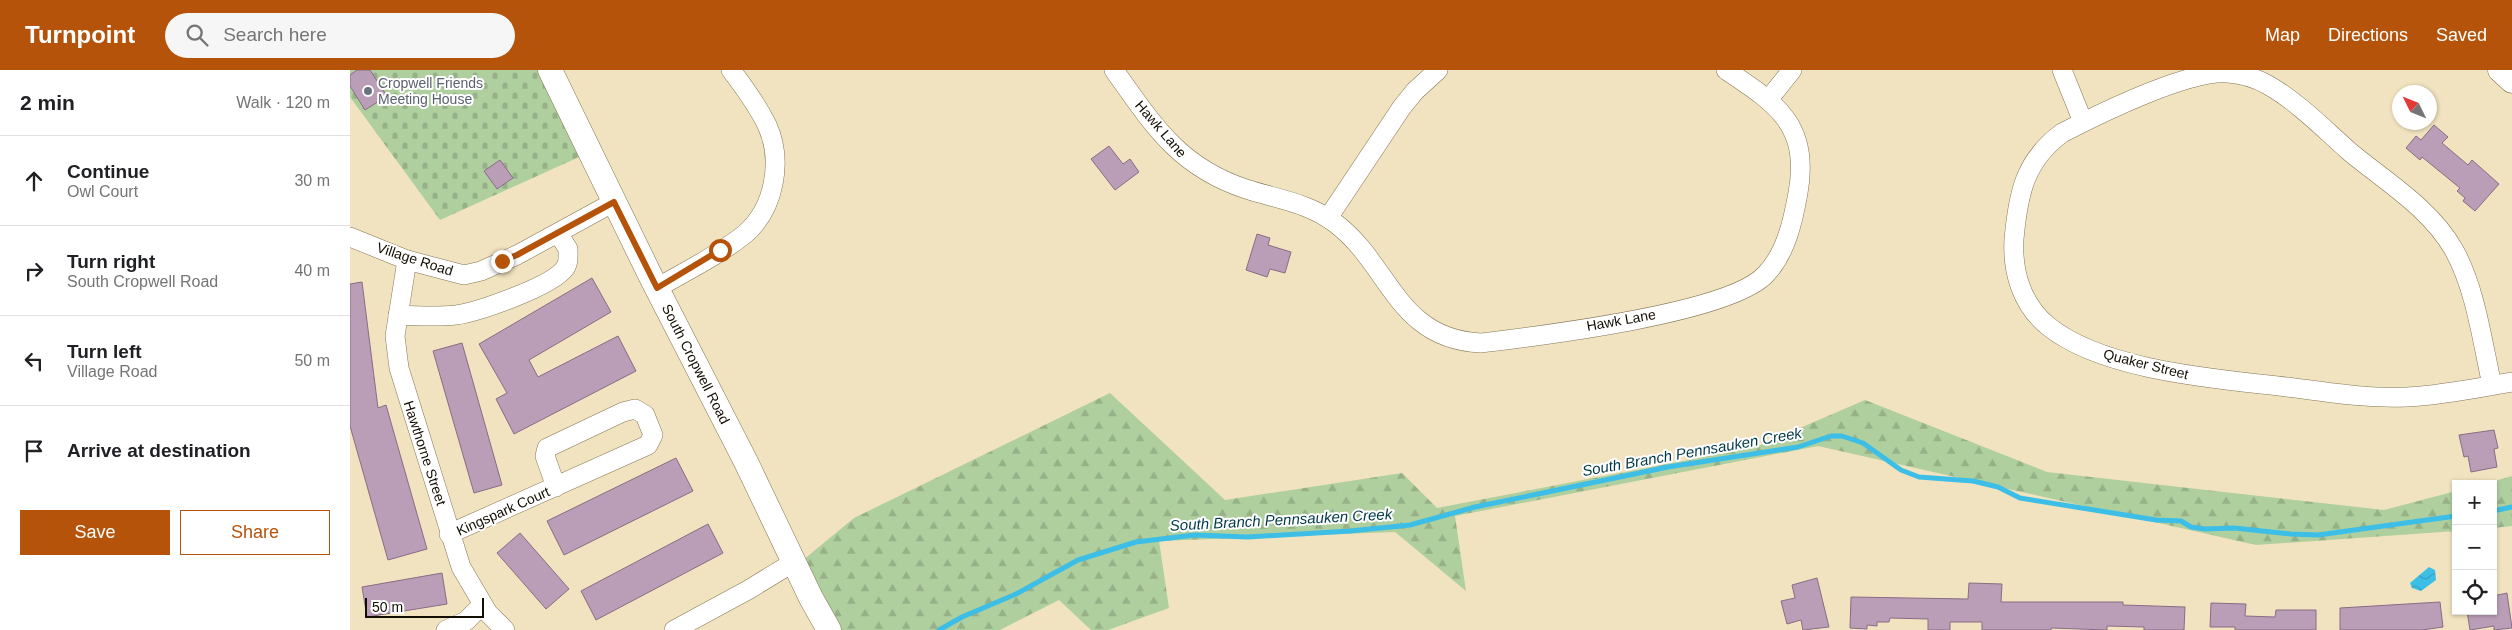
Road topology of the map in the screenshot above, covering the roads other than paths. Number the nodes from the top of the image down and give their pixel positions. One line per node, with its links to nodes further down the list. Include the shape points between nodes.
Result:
1 (550, 70): 12 (street, South Cropwell Road)
2 (731, 70): 17 (street, via 758,107 773,146 773,185 767,203 758,219 734,243)
3 (1114, 70): 13 (street, Hawk Lane, via 1172,145 1188,160 1226,182 1303,206)
4 (1438, 70): 13 (street, via 1402,106)
5 (1726, 70): 10 (street, Hawk Lane)
6 (1792, 70): 10 (street)
7 (2062, 70): 11 (street)
8 (2500, 70): 9 (street)
9 (2512, 81)
10 (1768, 100): 13 (street, Hawk Lane, via 1790,122 1796,137 1800,172 1792,218 1784,244 1766,274 1751,286 1715,300 1602,325 1481,343 1463,342 1444,336 1412,314 1350,236)
11 (2083, 122): 20 (street, Quaker Street, via 2206,74 2247,76 2266,83 2413,202 2441,231 2464,271); 20 (street, Quaker Street, via 2047,144 2036,158 2027,173 2018,210 2014,251 2022,293 2033,312 2055,331 2088,348 2134,364 2260,384 2385,397 2430,395)
12 (614, 202): 14 (street, Village Road); 17 (street, South Cropwell Road)
13 (1328, 218)
14 (558, 233): 16 (street, Village Road, via 517,255 464,275); 18 (street, via 568,249 566,268 557,276 485,309 457,315)
15 (350, 237): 16 (street, Village Road)
16 (408, 260): 18 (street, Hawthorne Street)
17 (657, 288): 23 (street, South Cropwell Road)
18 (398, 316): 22 (street, Hawthorne Street, via 395,336 399,368)
19 (2512, 382): 20 (street, Quaker Street)
20 (2492, 385)
21 (556, 487): 21 (street, Kingspark Court, via 648,445 653,435 645,415 634,409 623,412 547,448 545,456); 22 (street, Kingspark Court)
22 (450, 534): 24 (street, Hawthorne Street, via 461,568)
23 (794, 562): 27 (street); 28 (street, South Cropwell Road)
24 (482, 605): 25 (street, via 466,621); 26 (street, Hawthorne Street)
25 (446, 630)
26 (505, 630)
27 (674, 630)
28 (829, 630)

